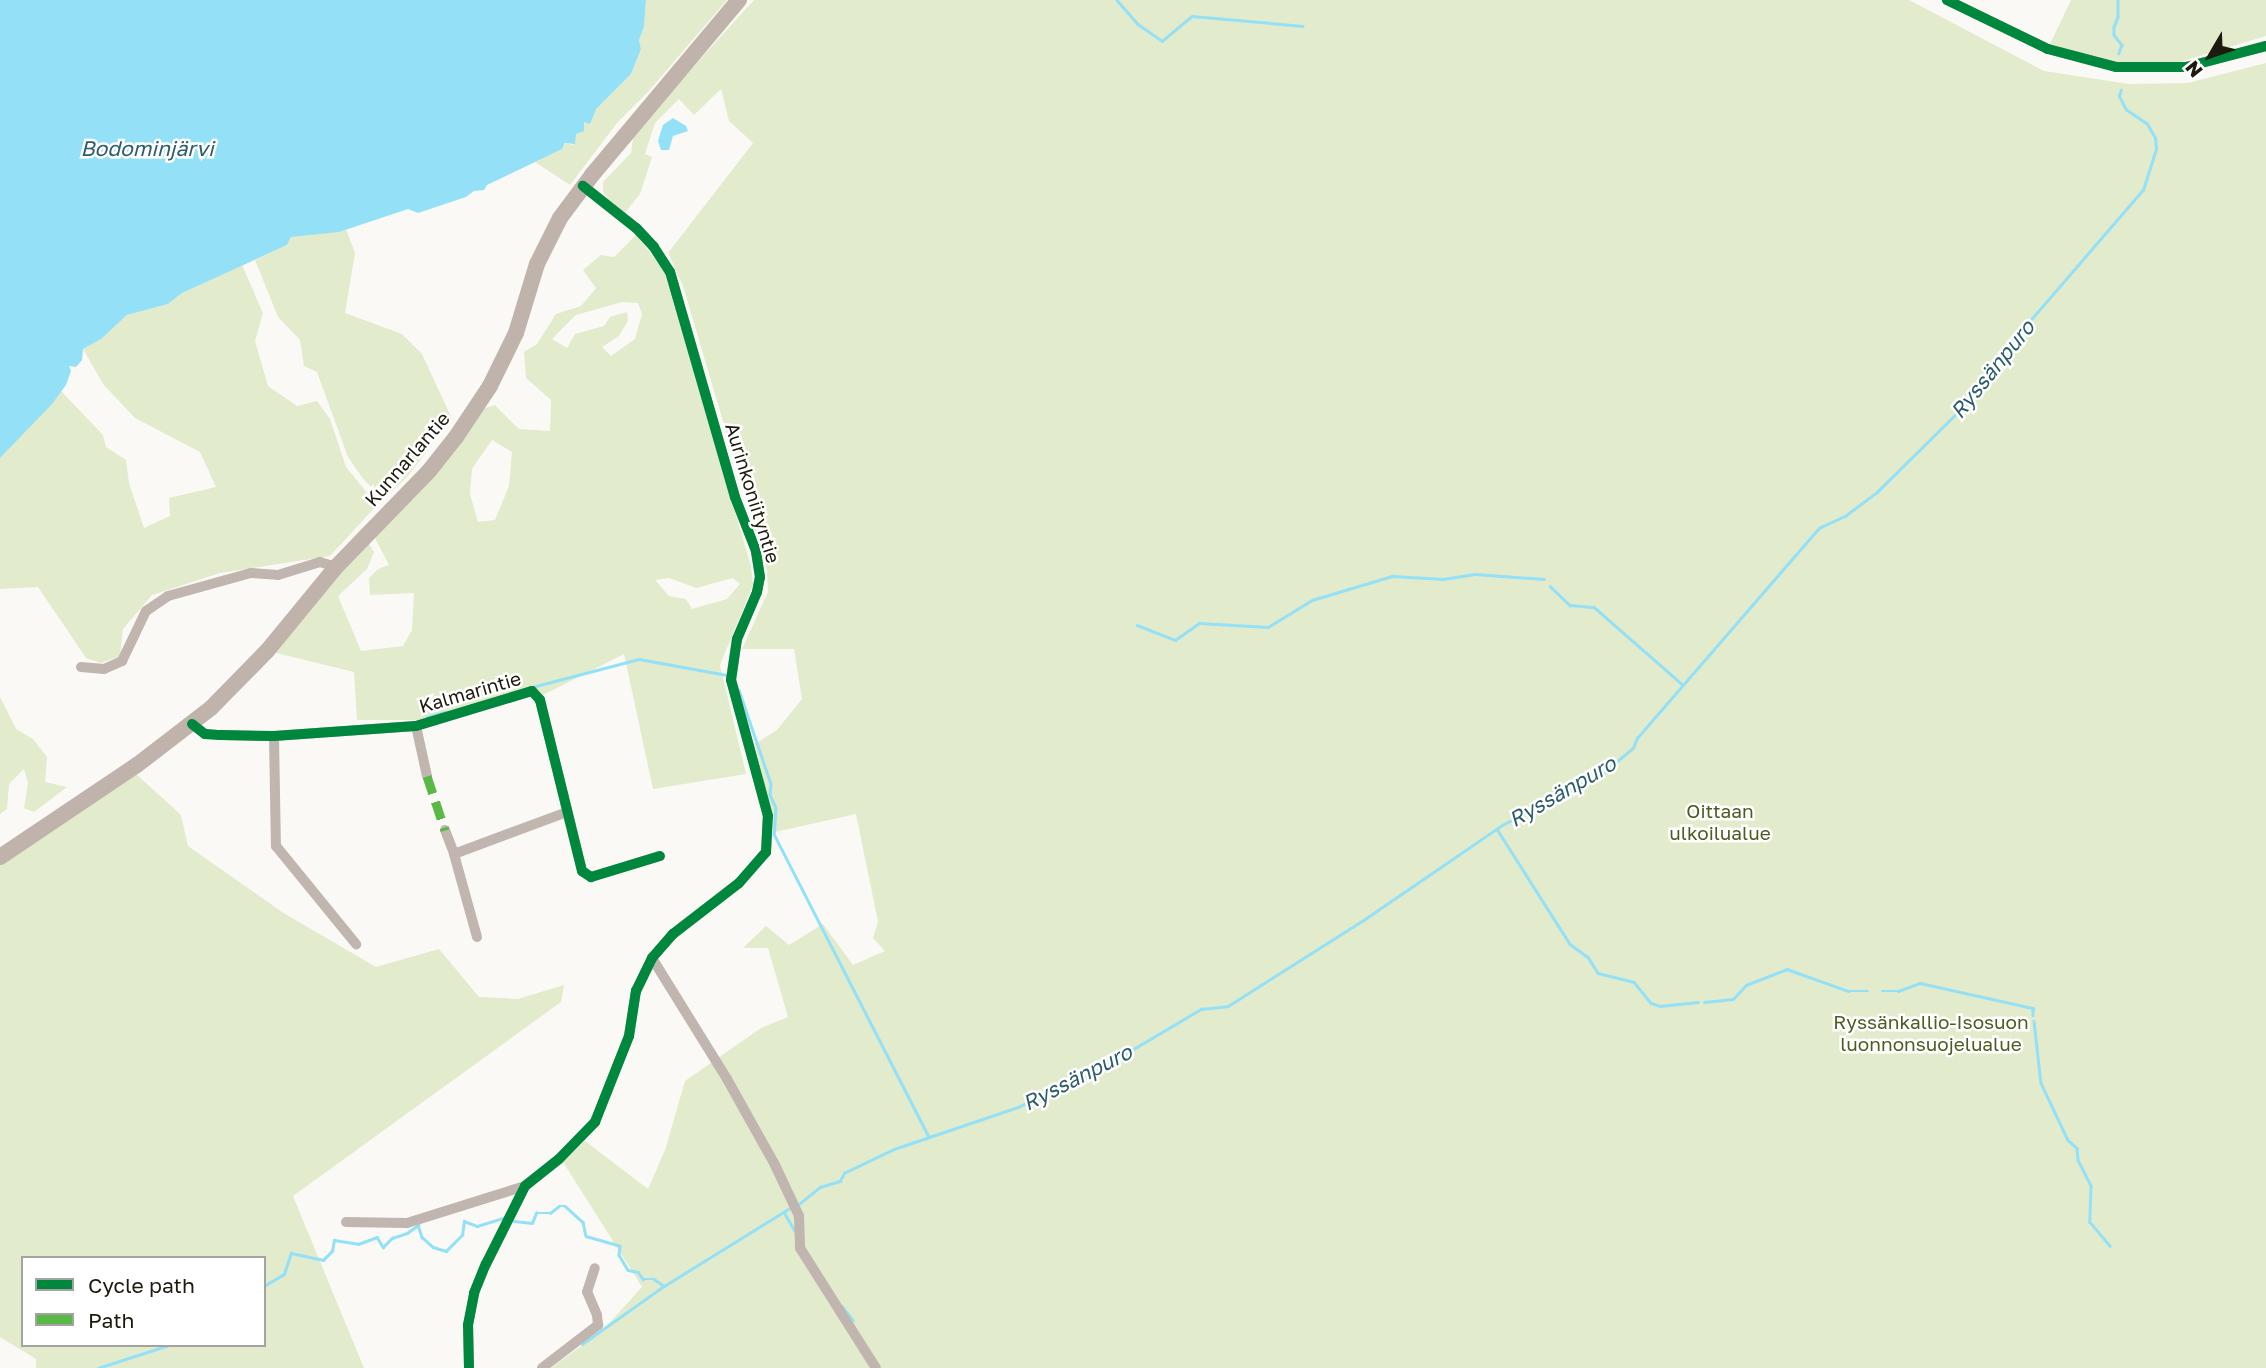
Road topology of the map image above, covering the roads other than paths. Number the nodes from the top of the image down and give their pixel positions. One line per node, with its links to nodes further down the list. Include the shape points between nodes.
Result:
1 (739, 0): 4 (main road, Kunnarlantie)
2 (1947, 0): 3 (street, via 2048,49 2116,67 2186,67)
3 (2266, 46)
4 (583, 186): 5 (main road, Kunnarlantie, via 543,250 516,333 474,412 429,471); 18 (street, Aurinkoniityntie, via 636,228 670,272 735,497 756,551 760,577 737,639 731,680 768,816 766,852 739,883 673,934)
5 (336, 567): 6 (street, via 320,562 278,575 251,573 168,596 146,611 121,661 104,669); 7 (main road, Kunnarlantie, via 251,669)
6 (81, 667)
7 (192, 724): 9 (street, Kalmarintie, via 205,734); 15 (main road, Kunnarlantie)
8 (416, 726): 9 (street, Kalmarintie); 10 (street); 11 (street, Kalmarintie, via 532,691 541,700)
9 (274, 736): 17 (street, via 276,846)
10 (427, 776)
11 (567, 812): 13 (street); 14 (street, Kalmarintie, via 582,871 591,877)
12 (445, 830): 13 (street)
13 (454, 854): 16 (street)
14 (660, 856)
15 (0, 857)
16 (477, 937)
17 (356, 944)
18 (652, 958): 19 (street, Aurinkoniityntie, via 636,991 629,1037 595,1122 559,1160); 24 (street, via 775,1165 799,1216 800,1248)
19 (525, 1186): 20 (street, via 407,1223); 22 (street, Aurinkoniityntie, via 474,1293 468,1325)
20 (346, 1222)
21 (595, 1268): 23 (street, via 587,1292 598,1325)
22 (469, 1368)
23 (542, 1368)
24 (876, 1368)

